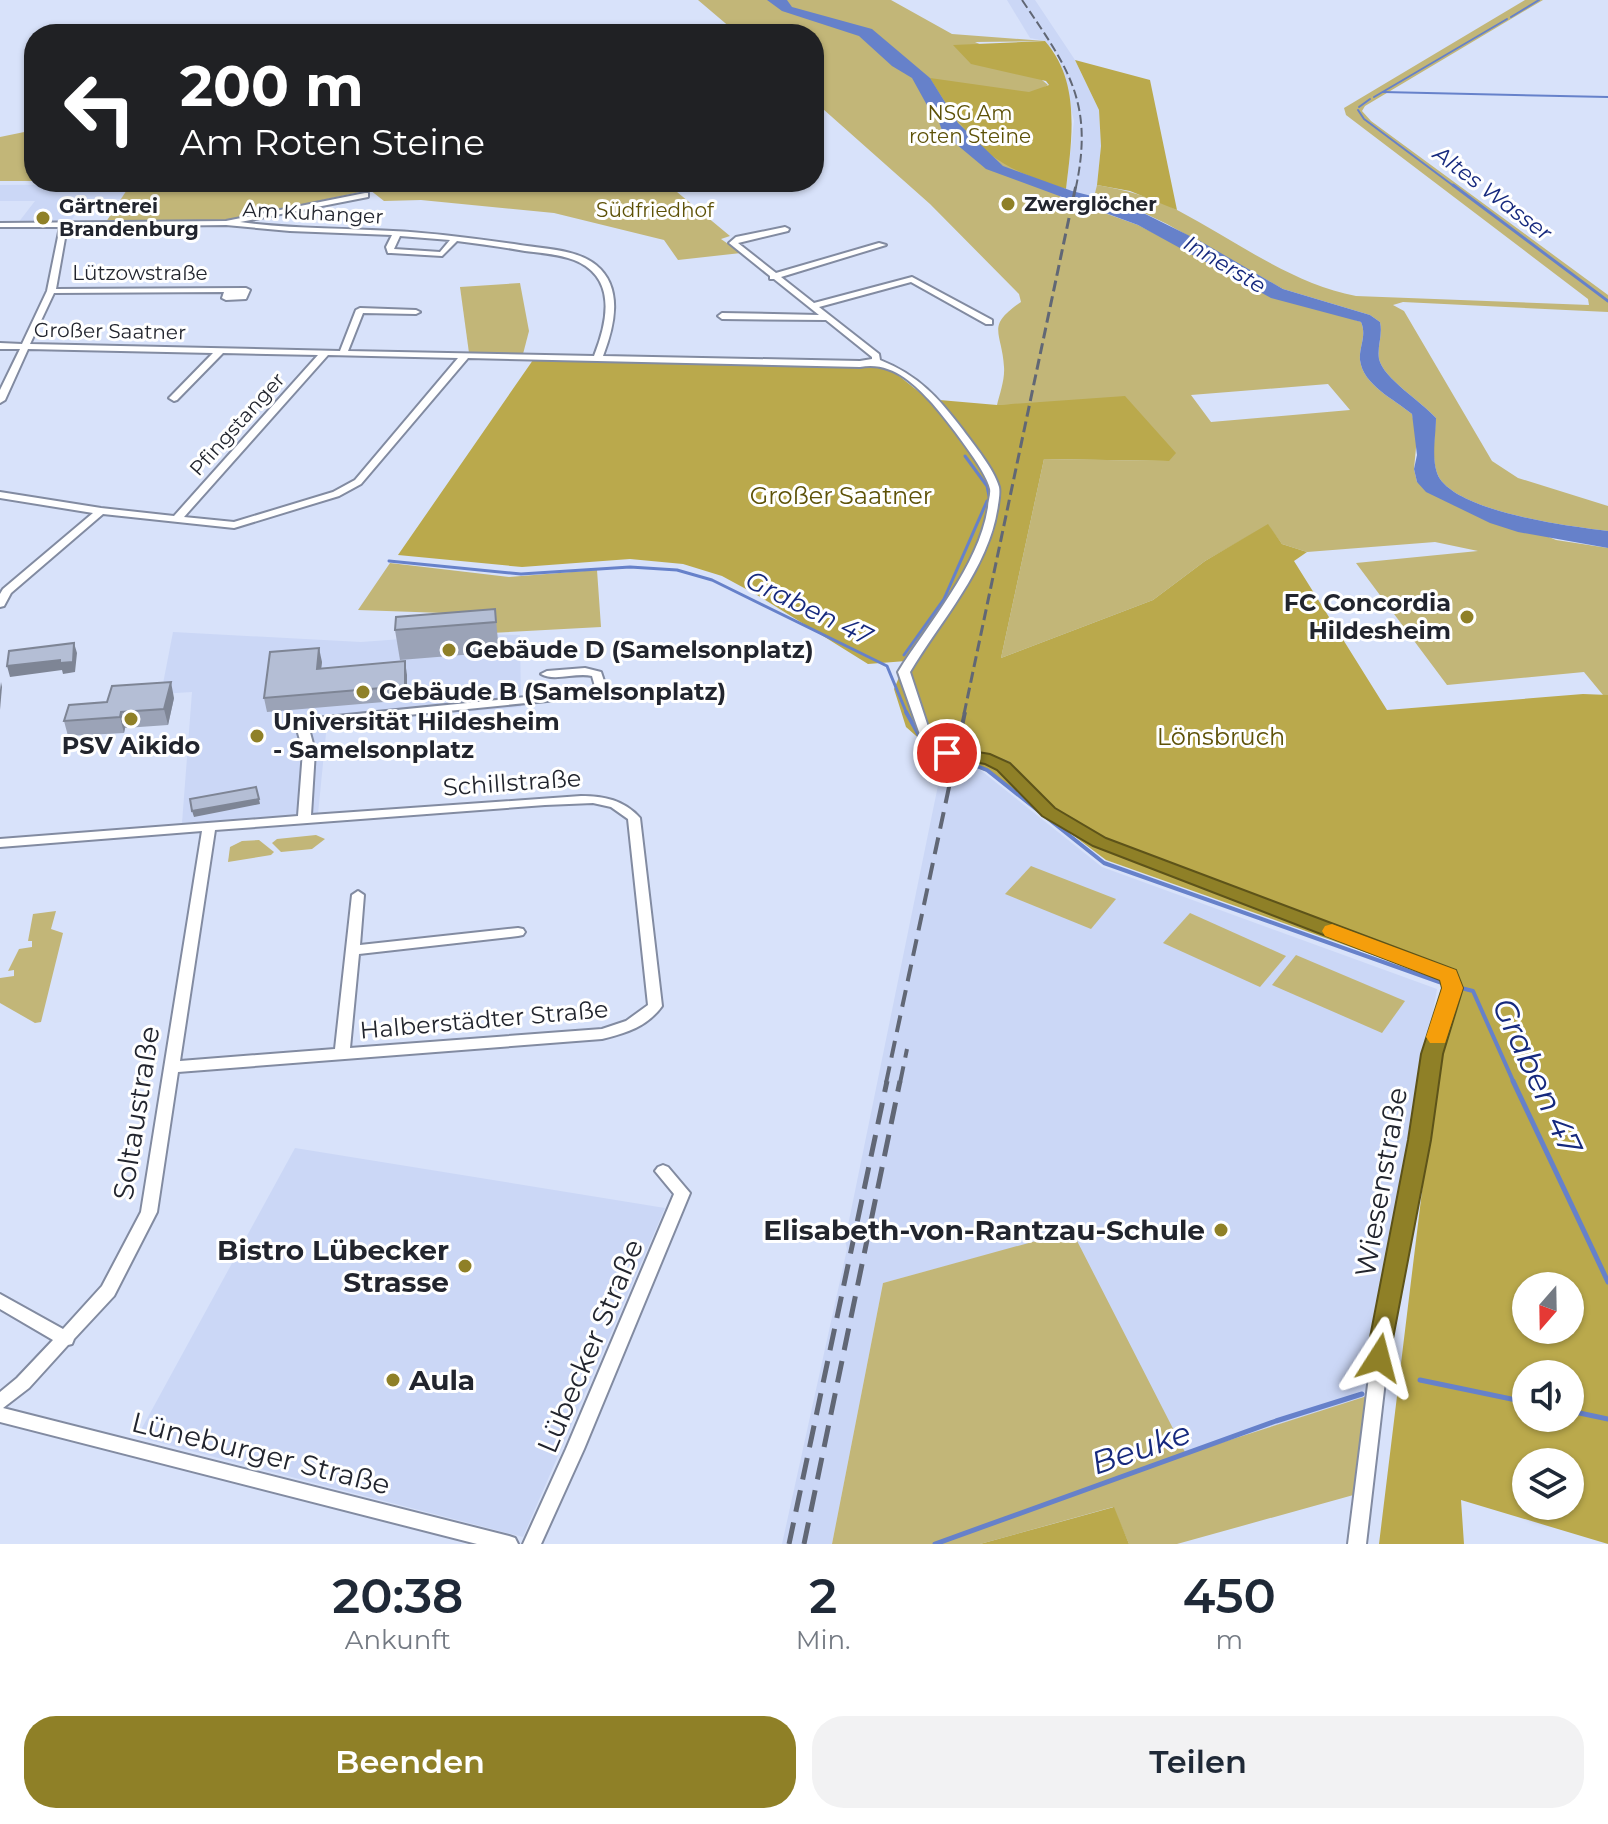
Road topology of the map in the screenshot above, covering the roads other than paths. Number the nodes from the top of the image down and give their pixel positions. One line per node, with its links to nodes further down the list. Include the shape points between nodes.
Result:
1 (365, 195): 2 (street)
2 (226, 223): 4 (street); 6 (street, Am Kuhanger)
3 (0, 225): 4 (street)
4 (64, 225): 11 (street)
5 (785, 229): 9 (street, via 733,243)
6 (397, 233): 7 (street, Am Kuhanger); 7 (street, Am Kuhanger, via 390,247 400,253 442,254)
7 (455, 239): 23 (street, Am Kuhanger, via 548,252 592,267 600,274 611,312)
8 (882, 245): 9 (street)
9 (773, 277): 12 (street)
10 (229, 290): 11 (street, Lützowstraße)
11 (51, 291): 18 (street)
12 (812, 306): 15 (street); 16 (street, via 912,279)
13 (416, 312): 21 (street, via 360,310)
14 (722, 316): 15 (street)
15 (827, 318): 24 (street)
16 (989, 322)
17 (0, 346): 18 (street, Großer Saatner)
18 (23, 347): 19 (street, Großer Saatner); 26 (street)
19 (220, 351): 20 (street, Großer Saatner); 25 (street, Großer Saatner)
20 (325, 353): 21 (street, Großer Saatner); 29 (street, Pfingstanger)
21 (343, 353): 22 (street, Großer Saatner)
22 (465, 356): 23 (street, Großer Saatner); 29 (street, via 358,482 336,494 234,525)
23 (598, 358): 24 (street, Großer Saatner)
24 (876, 361): 49 (street, Wiesenstraße, via 921,386 995,489 981,543 952,601 904,672 928,744 1004,766 1049,812 1099,842 1449,975 1453,988 1432,1054 1384,1321)
25 (174, 398)
26 (0, 400)
27 (0, 495): 28 (street)
28 (101, 511): 29 (street); 30 (street)
29 (176, 520)
30 (3, 591): 31 (street)
31 (0, 604)
32 (547, 674): 34 (street, via 597,674 602,693 301,722 309,751)
33 (623, 805): 34 (street, Schillstraße, via 545,801); 40 (street, Halberstädter Straße, via 634,818 641,860 655,1006 647,1016 626,1029 602,1034)
34 (304, 821): 35 (street, Schillstraße)
35 (209, 828): 36 (street); 41 (street, Soltaustraße)
36 (0, 843)
37 (358, 895): 39 (street, Halberstädter Straße)
38 (518, 932): 39 (street)
39 (353, 950): 40 (street, Halberstädter Straße)
40 (342, 1054): 41 (street, Halberstädter Straße)
41 (171, 1067): 44 (street, Soltaustraße, via 149,1212 108,1291)
42 (663, 1171): 48 (street, Lübecker Straße, via 682,1193)
43 (0, 1301): 44 (street)
44 (66, 1339): 45 (street, Soltaustraße)
45 (0, 1402)
46 (0, 1415): 47 (street, Lüneburger Straße)
47 (509, 1544)
48 (532, 1544)
49 (1357, 1544)

